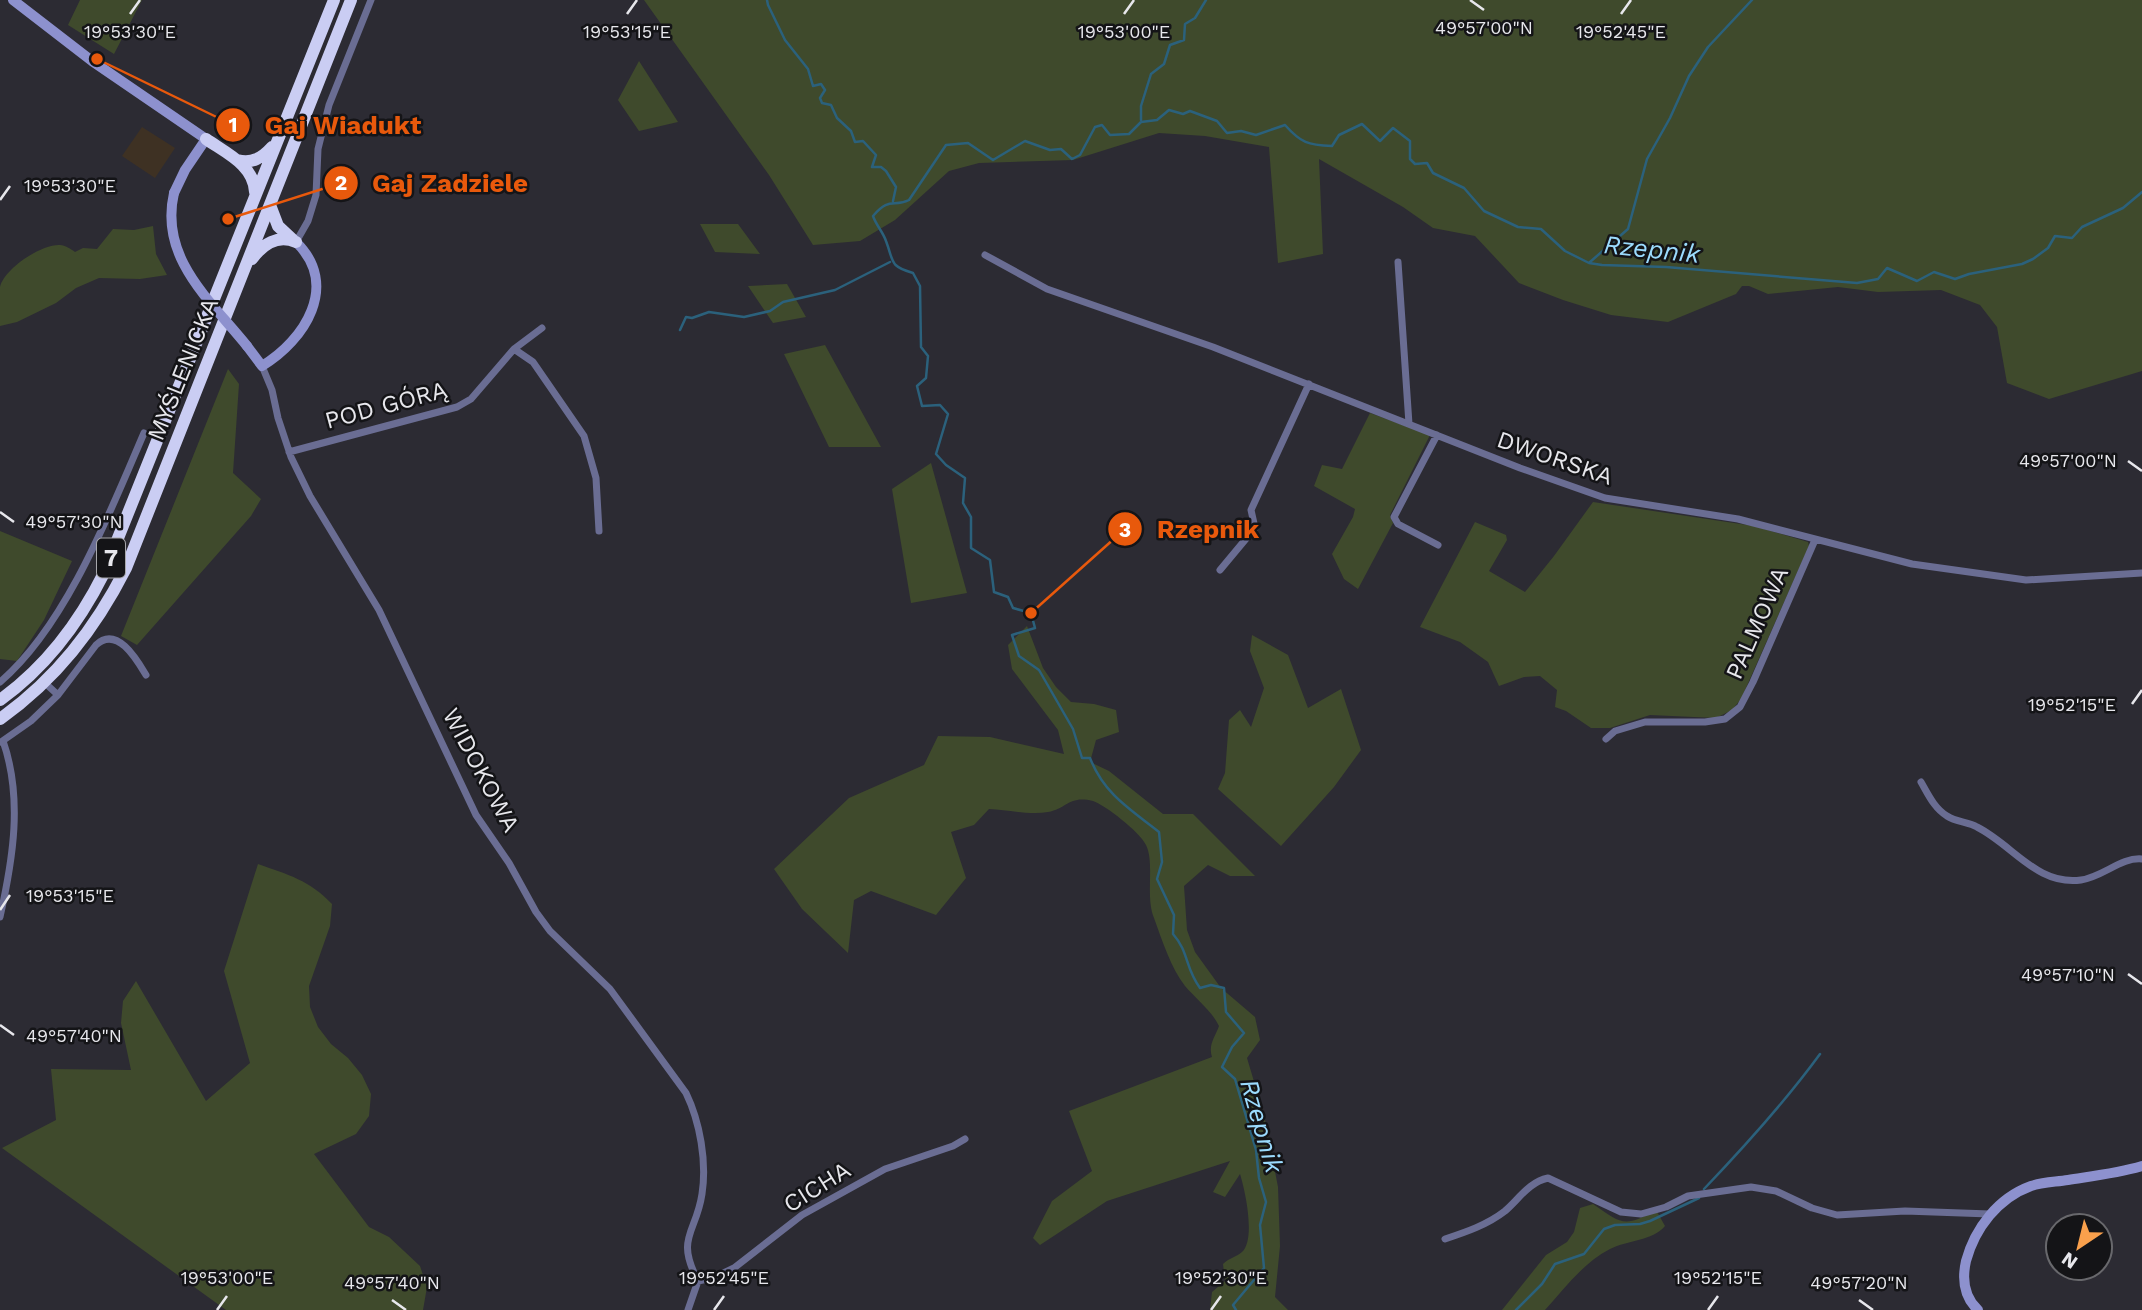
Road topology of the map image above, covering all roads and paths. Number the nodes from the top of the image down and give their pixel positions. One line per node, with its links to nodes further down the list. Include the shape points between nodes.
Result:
1 (13, 0): 5 (street)
2 (334, 0): 6 (highway, MYŚLENICKA / 7)
3 (351, 0): 9 (highway, MYŚLENICKA / 7)
4 (371, 0): 10 (street, via 329,105 318,149 316,195)
5 (205, 139): 7 (highway); 16 (street, bridge, via 174,193 171,230 179,258 194,281)
6 (278, 139): 7 (highway, via 255,160); 8 (highway, MYŚLENICKA / 7)
7 (236, 160): 8 (highway, via 254,179)
8 (255, 199): 31 (highway, MYŚLENICKA / 7, via 125,527 92,598 51,654)
9 (270, 205): 10 (highway, via 278,226); 13 (highway, MYŚLENICKA / 7)
10 (296, 242): 13 (highway, via 285,238 269,242); 16 (street, via 314,268 316,299 297,334)
11 (985, 255): 17 (street, DWORSKA, via 1047,289)
12 (1398, 262): 18 (street)
13 (246, 267): 29 (highway, MYŚLENICKA / 7, via 126,568 86,636)
14 (542, 328): 15 (street, POD GÓRĄ)
15 (514, 349): 21 (street, POD GÓRĄ, via 471,399 457,407); 22 (street, via 533,362 584,436 596,478)
16 (262, 366): 21 (street, WIDOKOWA)
17 (1310, 384): 18 (street, DWORSKA); 25 (street, via 1251,510 1255,528)
18 (1409, 424): 20 (street, DWORSKA)
19 (144, 433): 28 (street, via 107,519 49,626)
20 (1437, 435): 23 (street, DWORSKA, via 1605,498 1738,519); 24 (street, via 1394,517 1398,524)
21 (289, 452): 42 (street, WIDOKOWA, via 310,496 379,610 476,815 536,912 610,989 686,1093 698,1126 705,1178 686,1249)
22 (599, 531)
23 (1815, 540): 26 (street, DWORSKA, via 1912,564 2026,580); 33 (street, PALMOWA, via 1740,707 1726,719 1645,722 1615,731)
24 (1438, 545)
25 (1220, 570)
26 (2142, 573)
27 (146, 674): 30 (street, via 127,647 103,640)
28 (0, 682)
29 (45, 683): 30 (street); 32 (highway, MYŚLENICKA / 7)
30 (58, 695): 34 (street)
31 (0, 700)
32 (0, 719)
33 (1606, 739)
34 (1, 741): 37 (street, via 13,783 13,851)
35 (1921, 782): 36 (street, via 1946,816 1977,827 2039,872 2060,880 2091,878 2133,858)
36 (2142, 859)
37 (0, 917)
38 (965, 1139): 42 (street, CICHA, via 875,1174 802,1215 734,1268)
39 (2142, 1166): 40 (street, via 2032,1185)
40 (1990, 1214): 41 (street, via 1905,1211 1837,1215 1776,1191 1751,1187 1688,1196 1641,1214 1621,1212 1548,1178 1538,1180 1481,1227); 44 (street, via 1977,1232 1964,1271 1965,1291)
41 (1445, 1239)
42 (698, 1281): 43 (street)
43 (688, 1310)
44 (1978, 1310)

